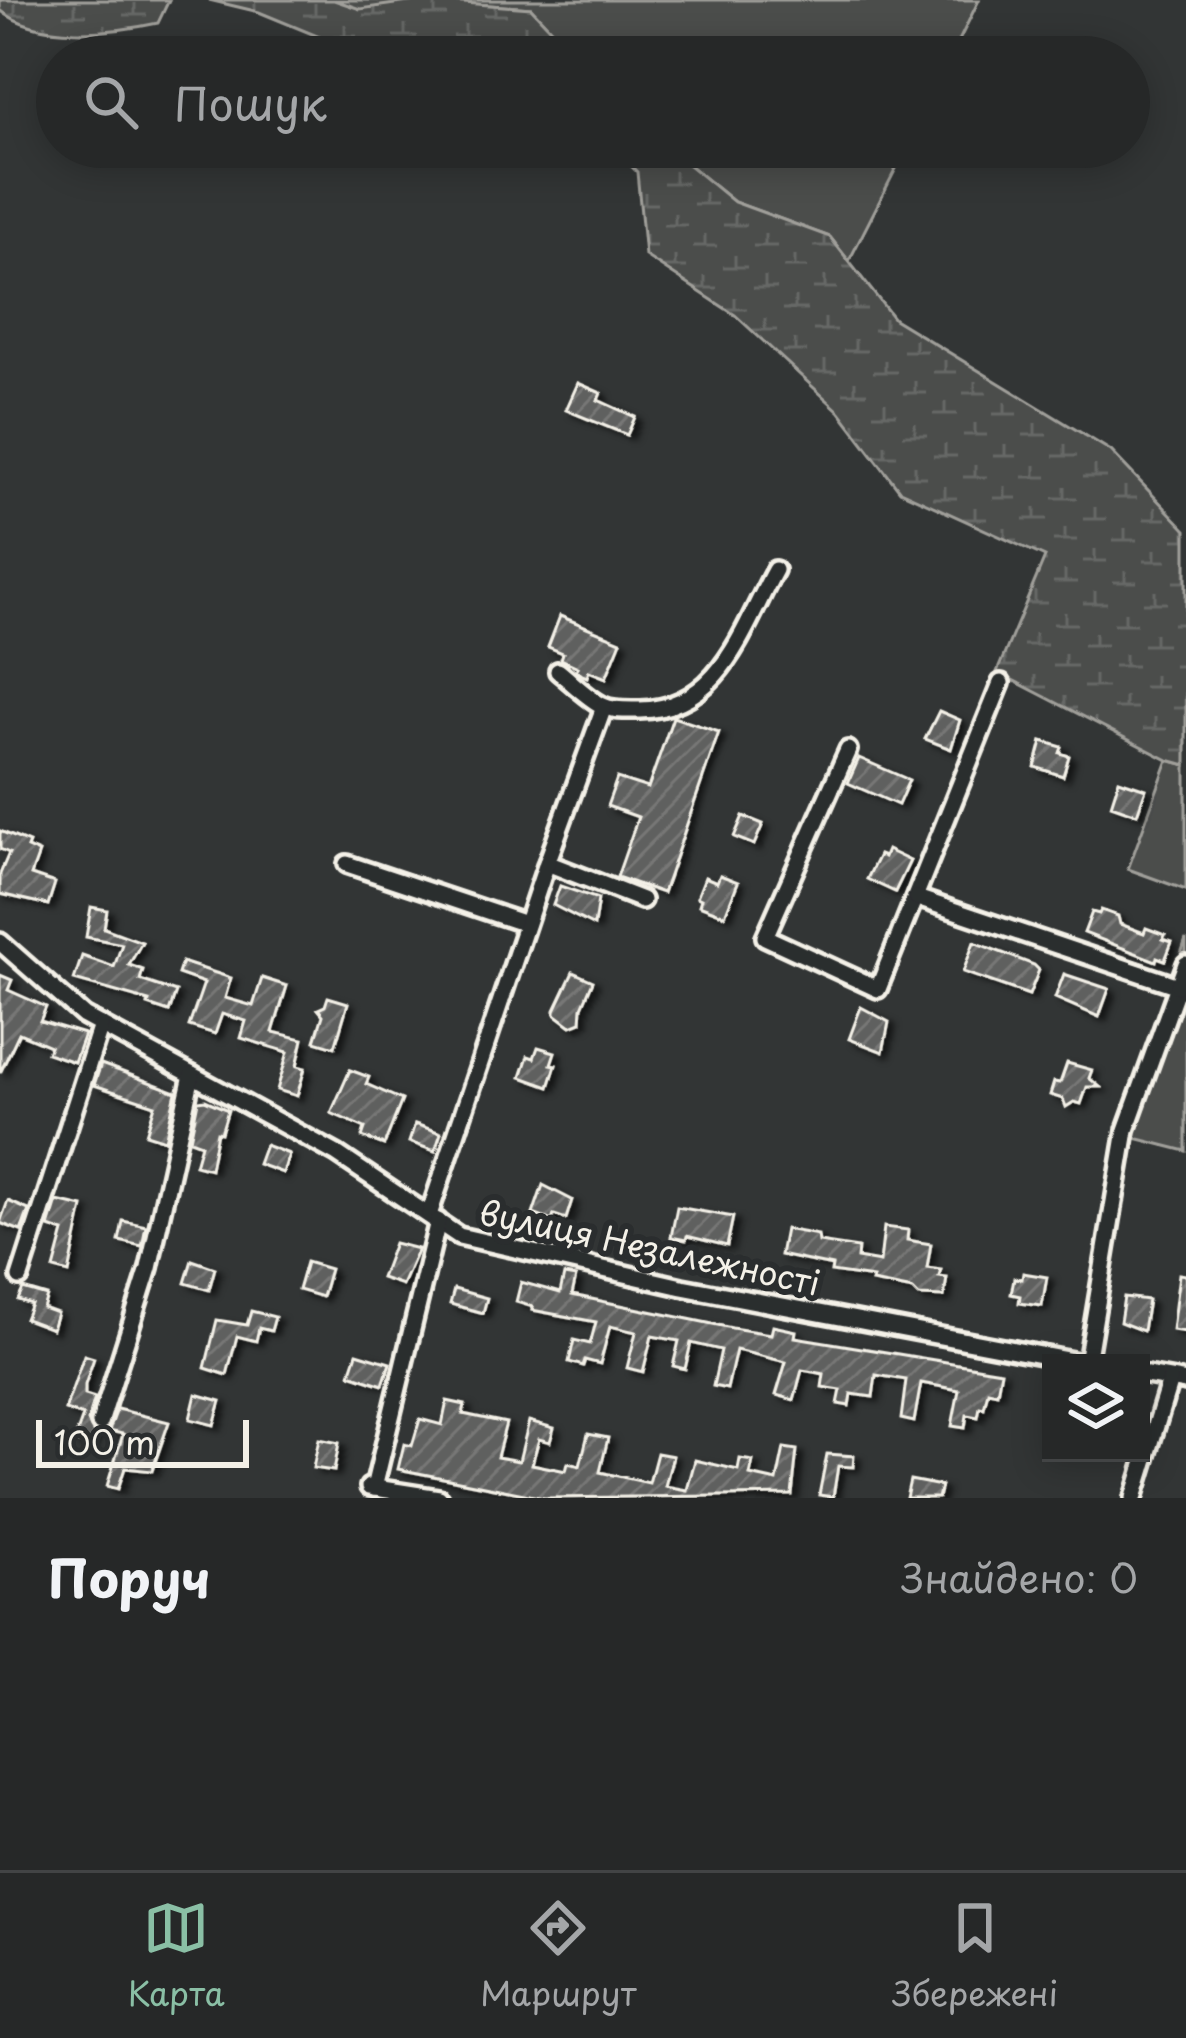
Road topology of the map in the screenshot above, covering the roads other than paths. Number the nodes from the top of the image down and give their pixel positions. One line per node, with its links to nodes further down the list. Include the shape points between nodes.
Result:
1 (775, 570): 4 (street, via 709,686 666,708)
2 (558, 671): 4 (street)
3 (1001, 683): 8 (street)
4 (604, 707): 6 (street)
5 (848, 750): 8 (street, via 765,937 878,989)
6 (547, 863): 9 (street); 10 (street)
7 (347, 864): 10 (street)
8 (917, 898): 13 (street)
9 (642, 900)
10 (526, 924): 16 (street)
11 (0, 943): 14 (street, вулиця Незалежності)
12 (1186, 964): 13 (street)
13 (1178, 986): 18 (street, via 1126,1130)
14 (101, 1025): 15 (street, вулиця Незалежності); 17 (street)
15 (192, 1075): 16 (street, вулиця Незалежності, via 337,1154); 21 (street, via 149,1268)
16 (433, 1218): 19 (street, вулиця Незалежності, via 459,1236 682,1287); 22 (street, via 370,1487)
17 (20, 1277)
18 (1087, 1354)
19 (1042, 1355)
20 (1178, 1381): 23 (street)
21 (100, 1423)
22 (439, 1498)
23 (1134, 1498)

